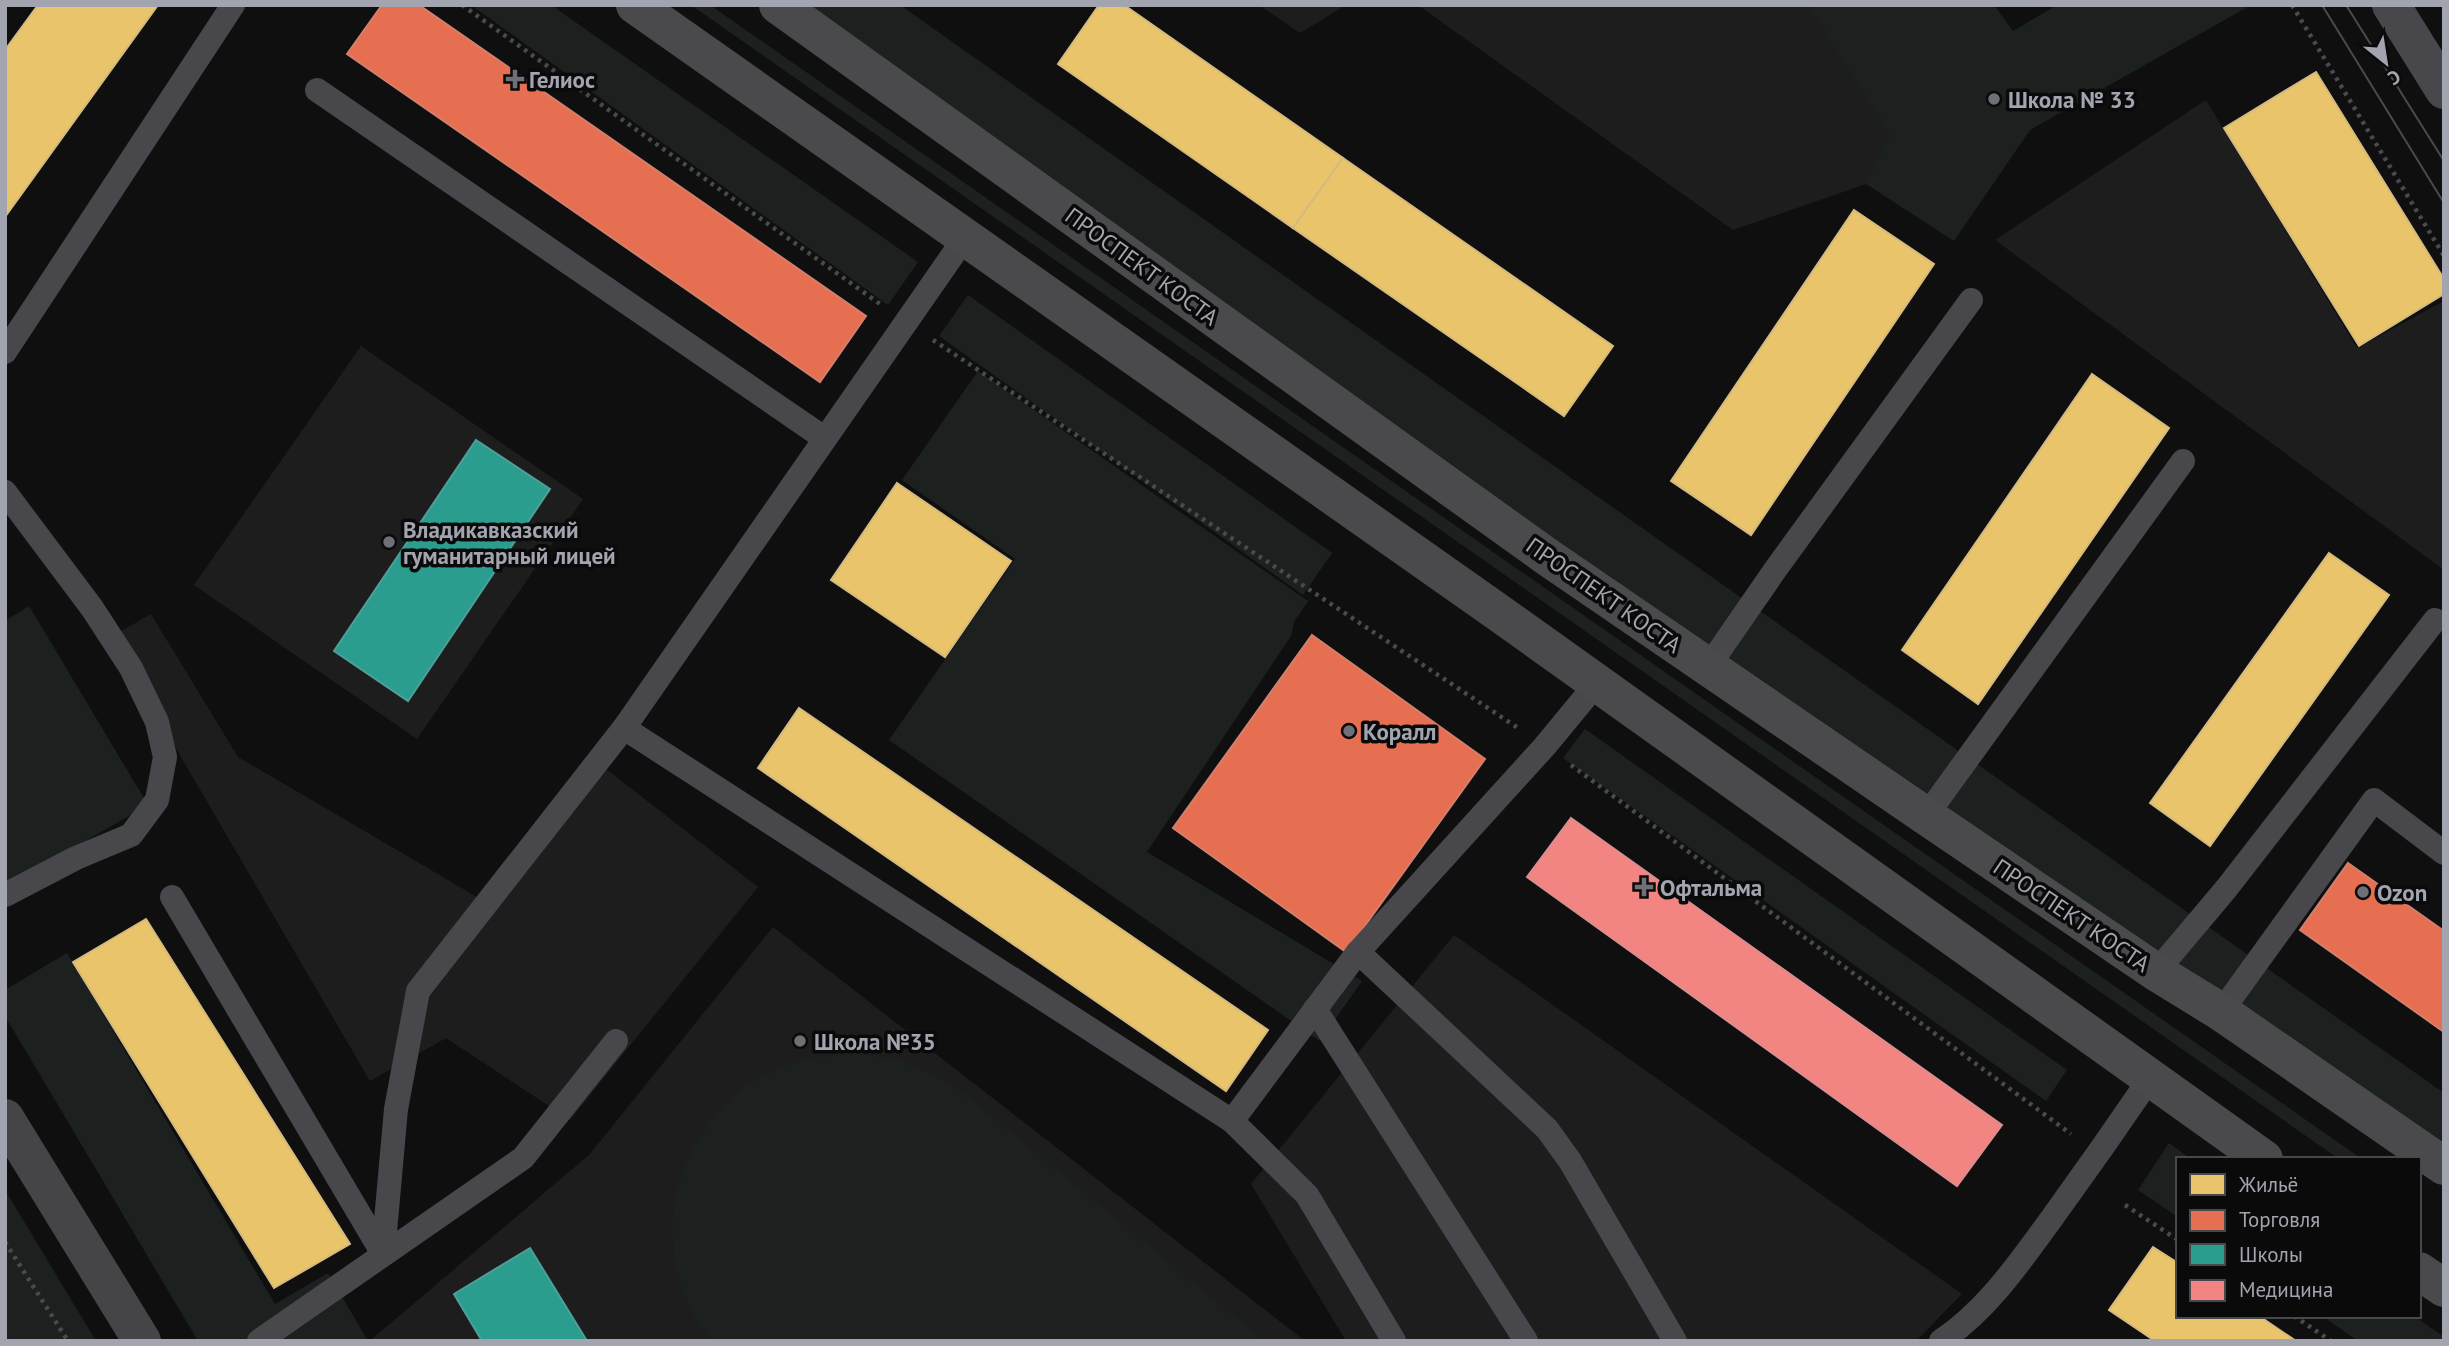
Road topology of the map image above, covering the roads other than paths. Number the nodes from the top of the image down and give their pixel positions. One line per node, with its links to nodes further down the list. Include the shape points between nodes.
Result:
1 (233, 5): 9 (lane)
2 (635, 5): 7 (main road)
3 (778, 5): 14 (main road, ПРОСПЕКТ КОСТА, via 1546,556)
4 (2391, 5): 6 (street)
5 (317, 90): 10 (lane)
6 (2444, 90)
7 (966, 236): 10 (lane); 15 (main road)
8 (1971, 300): 14 (lane)
9 (5, 352)
10 (824, 438): 16 (lane)
11 (2183, 461): 17 (lane)
12 (5, 492): 19 (lane, via 131,668 157,722 165,757 157,800 131,835)
13 (2435, 620): 22 (lane, via 2227,889)
14 (1708, 667): 17 (main road, ПРОСПЕКТ КОСТА)
15 (1597, 683): 21 (lane); 26 (main road)
16 (624, 728): 28 (lane); 31 (lane, via 418,992 396,1109)
17 (1926, 816): 22 (main road, ПРОСПЕКТ КОСТА)
18 (2444, 852): 24 (lane, via 2374,800)
19 (5, 895)
20 (172, 897): 31 (lane)
21 (1358, 952): 23 (lane); 38 (lane, via 1547,1129 1570,1160)
22 (2156, 972): 24 (main road, ПРОСПЕКТ КОСТА)
23 (1315, 1009): 28 (lane); 37 (lane)
24 (2221, 1012): 30 (main road, ПРОСПЕКТ КОСТА)
25 (616, 1041): 31 (lane, via 523,1158)
26 (2151, 1077): 29 (main road); 39 (lane, via 2012,1274 1966,1324)
27 (5, 1118): 34 (street)
28 (1232, 1121): 36 (lane, via 1307,1195)
29 (2261, 1157)
30 (2444, 1166)
31 (383, 1254): 35 (lane)
32 (2421, 1272): 33 (main road)
33 (2444, 1288)
34 (142, 1341)
35 (259, 1341)
36 (1394, 1341)
37 (1527, 1341)
38 (1675, 1341)
39 (1941, 1341)

